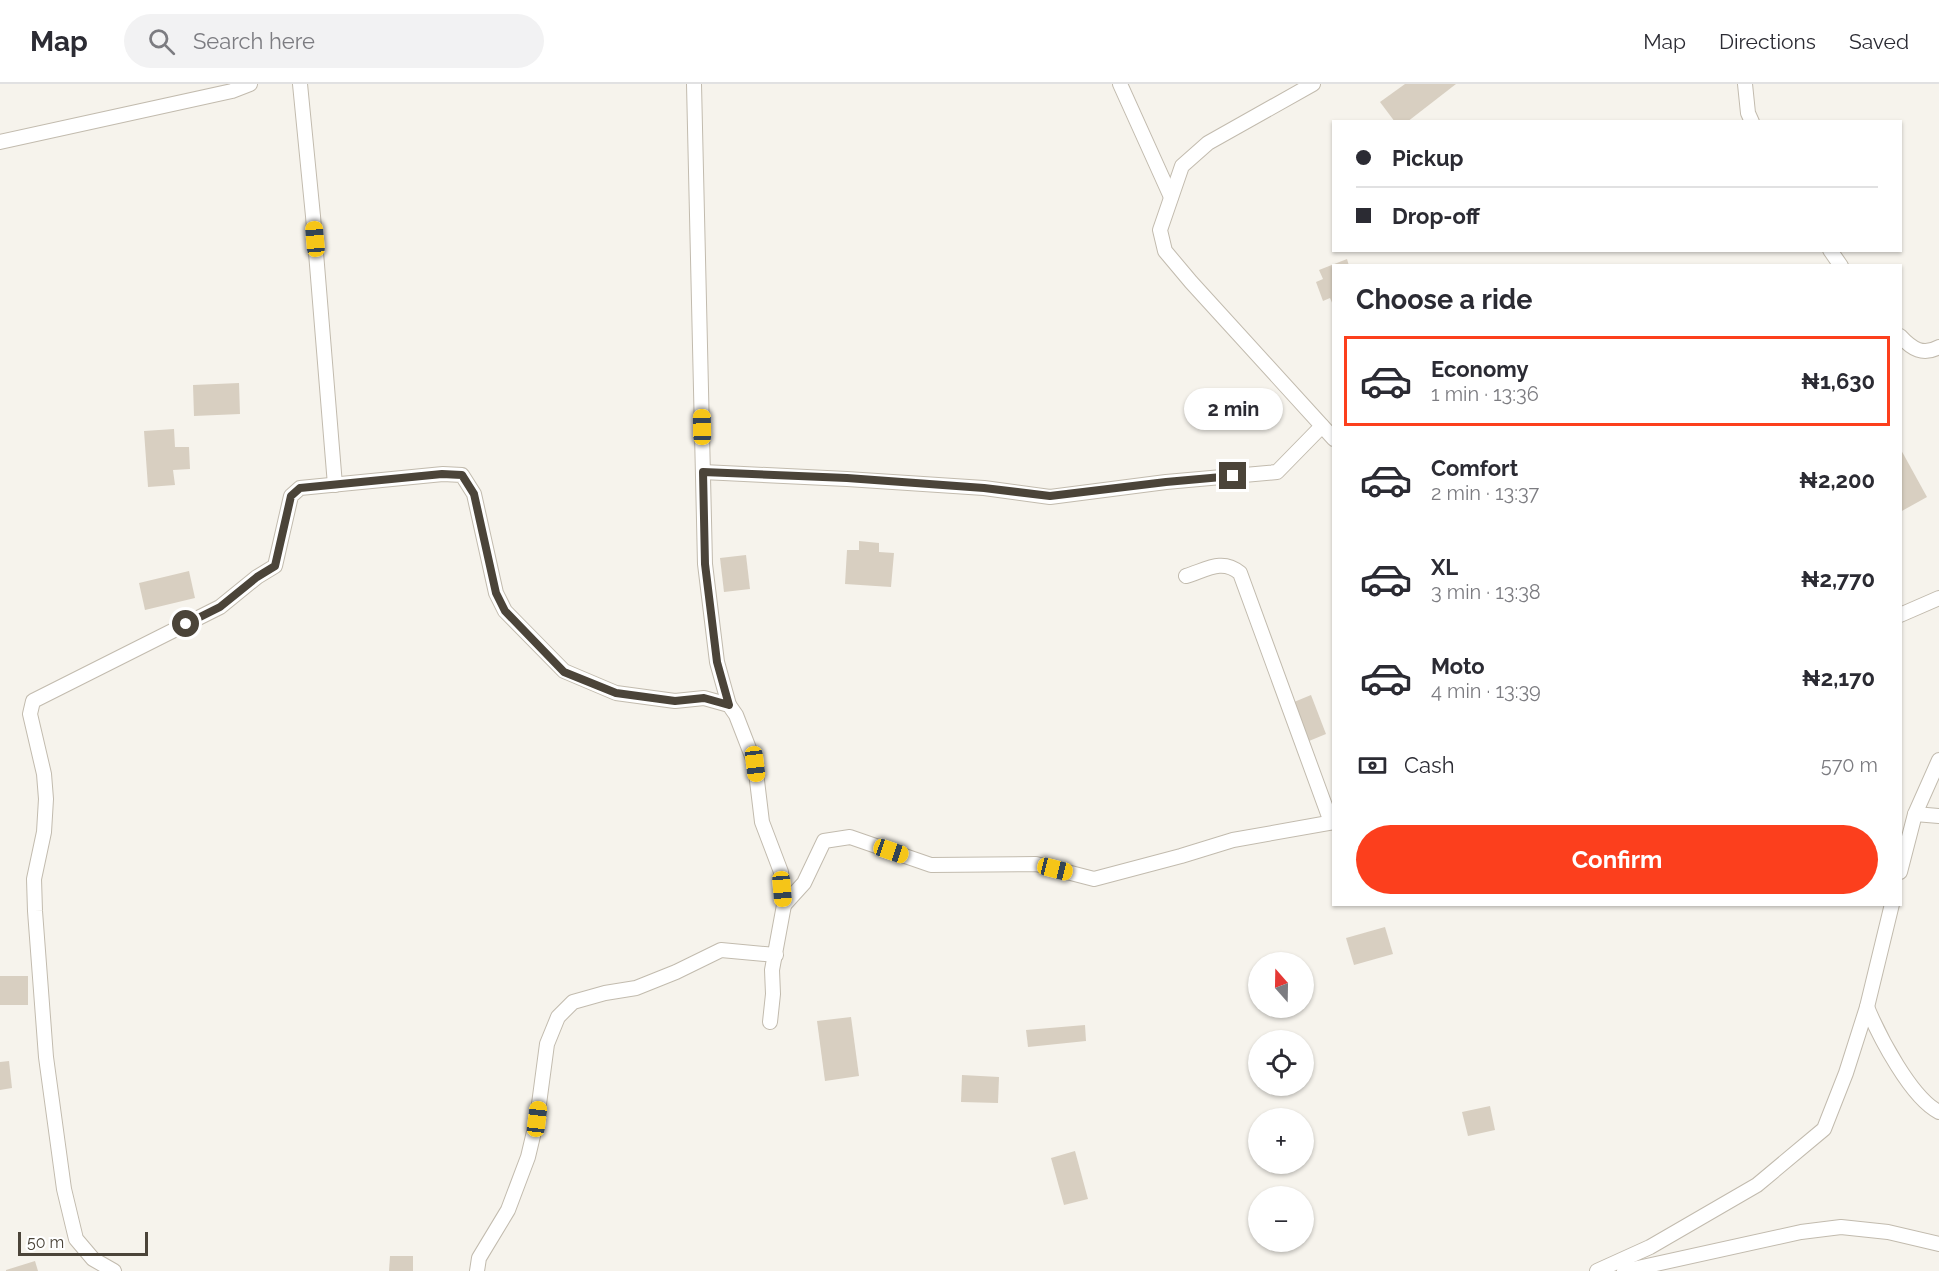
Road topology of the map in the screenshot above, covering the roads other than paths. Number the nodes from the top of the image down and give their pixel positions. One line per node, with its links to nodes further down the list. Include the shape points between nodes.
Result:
1 (250, 84): 8 (street)
2 (300, 84): 15 (street)
3 (694, 84): 14 (street)
4 (1120, 84): 9 (street)
5 (1313, 84): 9 (street, via 1208,143 1182,166)
6 (1745, 84): 7 (street)
7 (1751, 120)
8 (0, 142)
9 (1171, 197): 12 (street, via 1160,230 1165,251)
10 (1902, 338): 11 (street, via 1921,352)
11 (1939, 347)
12 (1322, 426): 13 (street); 14 (street, via 1277,472 1050,496 847,478)
13 (1332, 437)
14 (703, 472): 19 (street, via 705,564 717,662)
15 (335, 485): 19 (street, via 462,475 474,494 496,593 505,611 564,672 616,693 675,701 704,698); 34 (street, via 300,488 291,496 275,566 220,607 33,701 30,714 46,799 34,879 35,911 46,1057 64,1189 76,1239 93,1259)
16 (1186, 576): 23 (street, via 1221,565 1240,573)
17 (1939, 597): 18 (street)
18 (1902, 614)
19 (729, 705): 25 (street, via 755,764 762,822)
20 (1939, 760): 21 (street)
21 (1915, 814): 22 (street); 24 (street)
22 (1939, 816)
23 (1332, 822): 26 (street, via 1233,840 1094,879 1036,864 931,865 850,837 824,842)
24 (1902, 864)
25 (781, 872): 26 (street); 27 (street)
26 (804, 883): 27 (street)
27 (784, 905): 29 (street)
28 (1892, 906): 30 (street)
29 (776, 955): 31 (street); 35 (street, via 721,950 636,988 573,1002 558,1017 547,1044 528,1157 508,1210 479,1258)
30 (1867, 1007): 32 (street, via 1877,1032 1915,1092); 36 (street, via 1824,1129 1758,1185 1650,1247)
31 (770, 1022)
32 (1939, 1112)
33 (1939, 1244): 37 (street, via 1888,1232 1841,1227)
34 (114, 1271)
35 (477, 1271)
36 (1597, 1271)
37 (1624, 1271)

